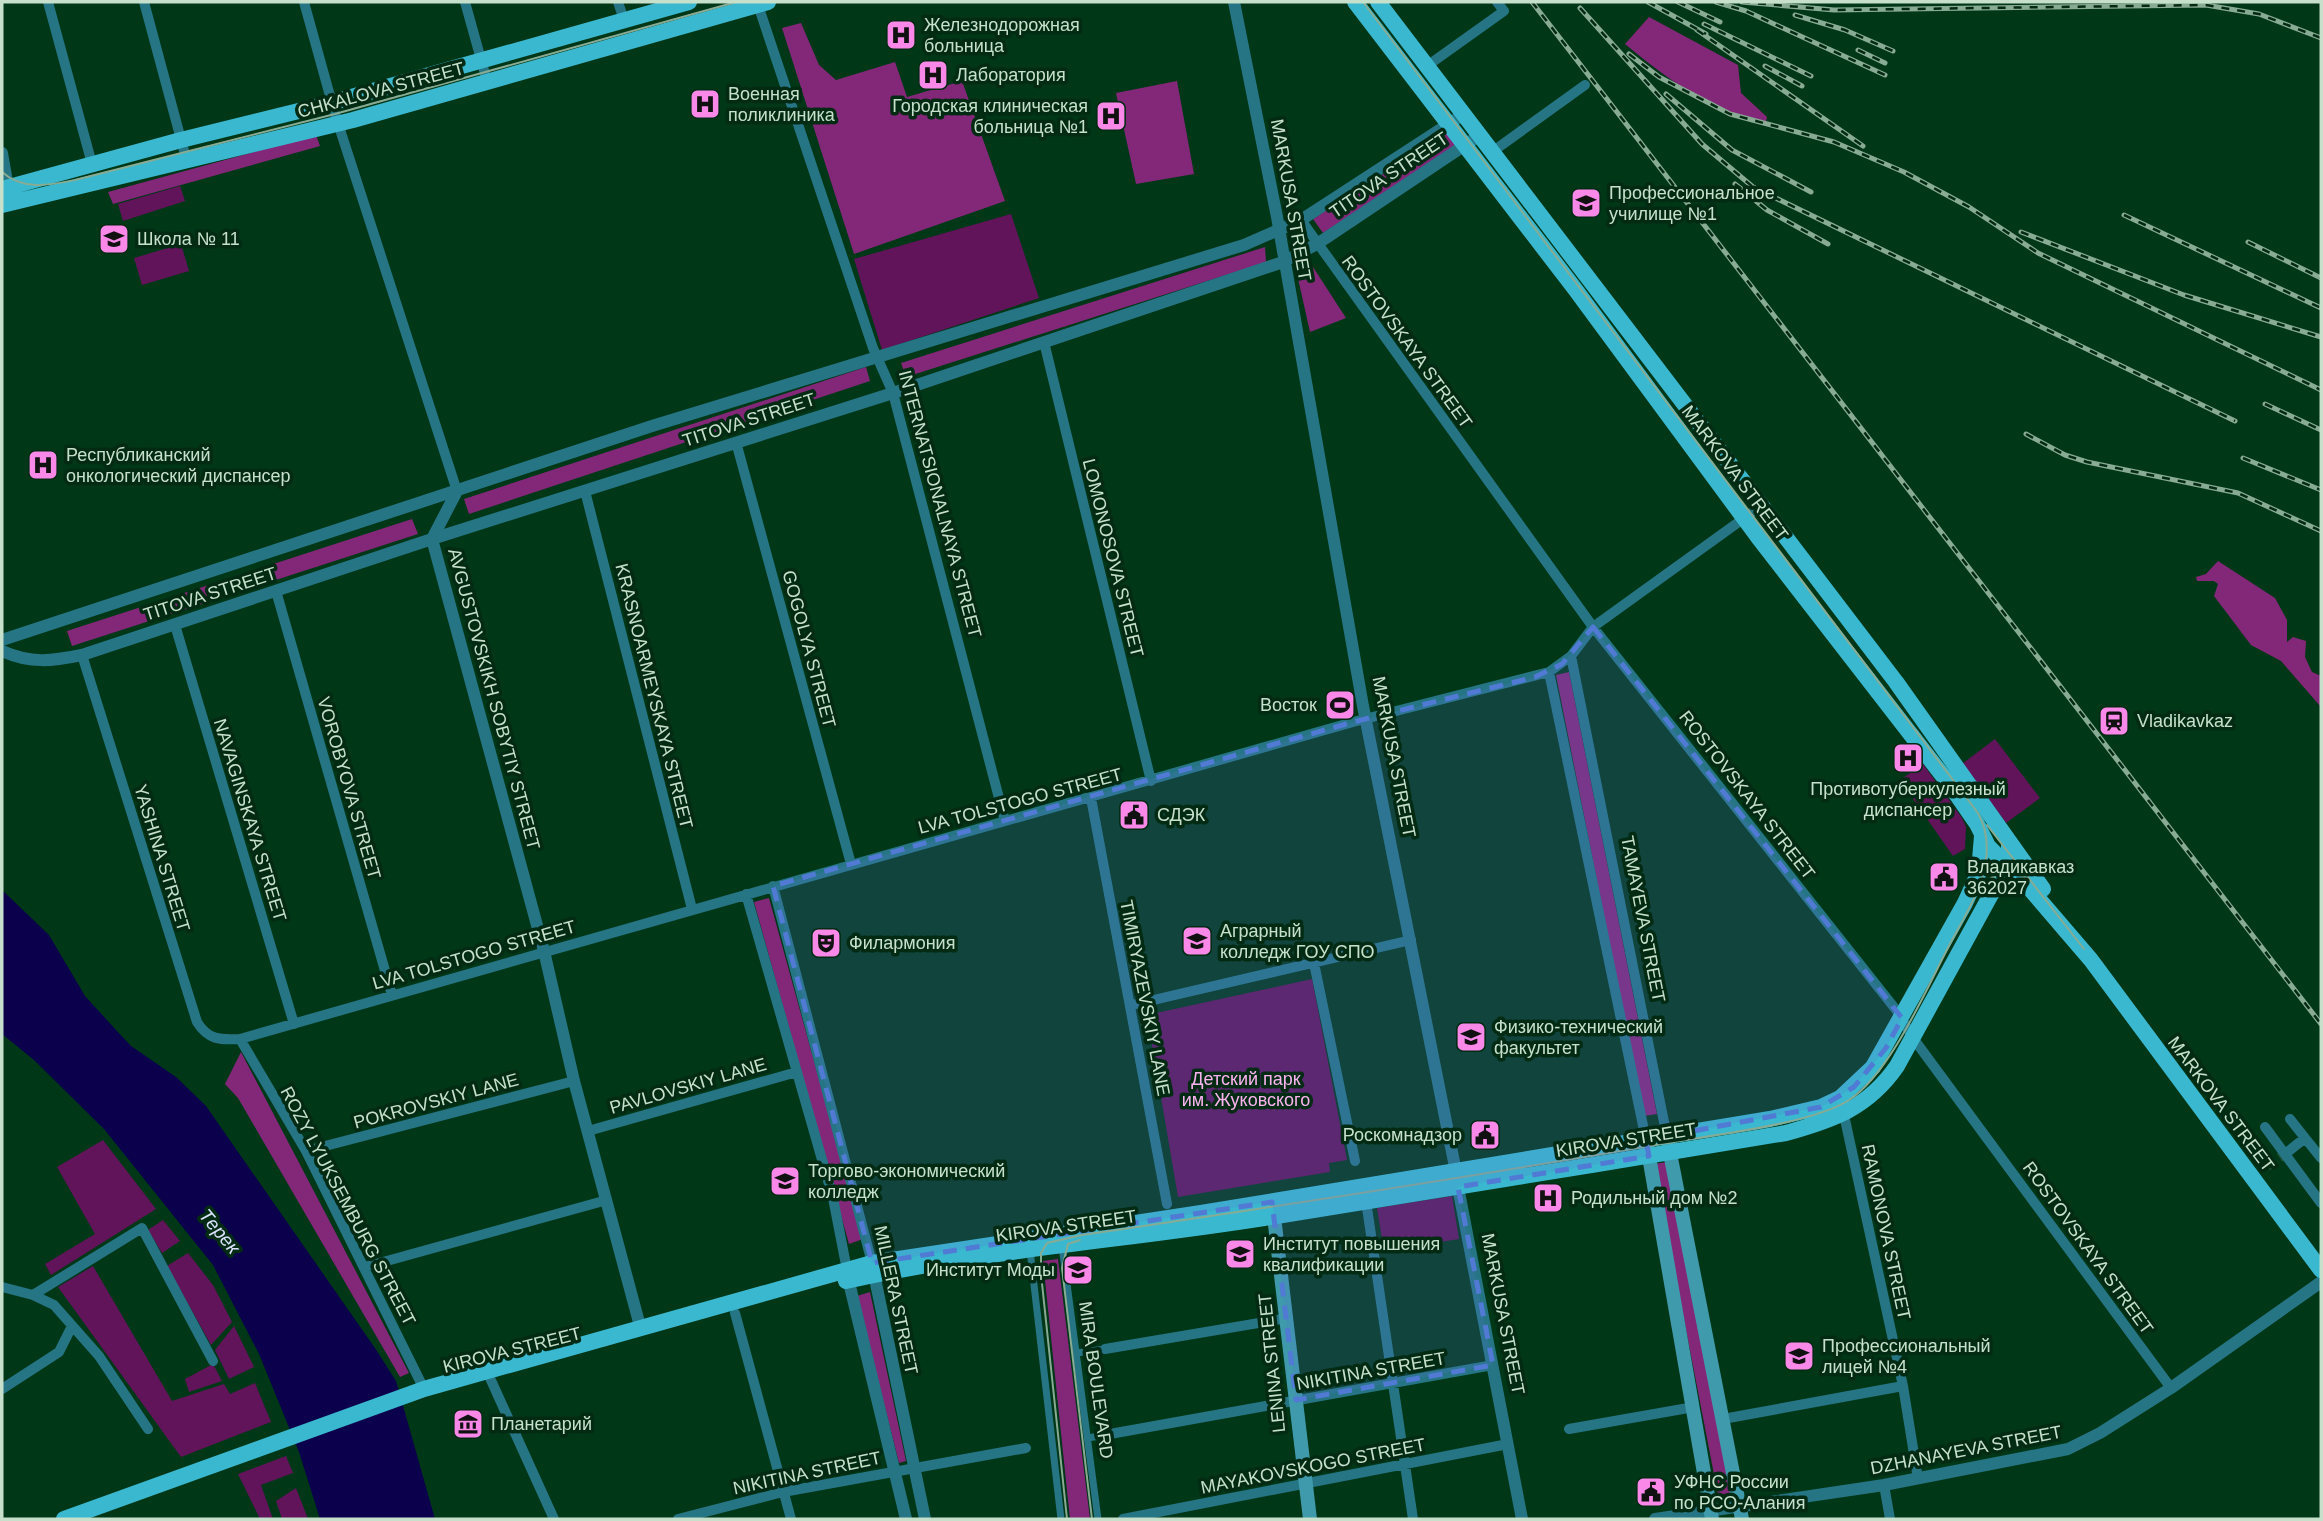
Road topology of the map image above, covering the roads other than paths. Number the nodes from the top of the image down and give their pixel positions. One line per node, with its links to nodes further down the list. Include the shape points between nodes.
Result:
1 (48, 2): 26 (street)
2 (144, 2): 21 (street)
3 (304, 2): 17 (street)
4 (465, 2): 13 (street)
5 (618, 2): 12 (street)
6 (689, 2): 12 (main road, CHKALOVA STREET)
7 (1234, 2): 29 (street, MARKUSA STREET)
8 (1355, 2): 18 (main road, MARKOVA STREET)
9 (1378, 2): 14 (main road, MARKOVA STREET)
10 (1497, 2): 14 (street, via 1504,11)
11 (761, 3): 15 (main road, CHKALOVA STREET); 33 (street, INTERNATSIONALNAYA STREET)
12 (624, 20): 13 (main road, CHKALOVA STREET)
13 (480, 61): 15 (street); 17 (main road, CHKALOVA STREET)
14 (1427, 66): 18 (main road, MARKOVA STREET)
15 (487, 81): 19 (main road, CHKALOVA STREET)
16 (1585, 85): 23 (street)
17 (332, 103): 19 (street); 21 (main road, CHKALOVA STREET)
18 (1457, 119): 20 (main road, MARKOVA STREET); 22 (main road, MARKOVA STREET); 28 (street, TITOVA STREET)
19 (338, 124): 25 (main road, CHKALOVA STREET); 36 (street)
20 (1480, 135): 22 (street, TITOVA STREET); 23 (main road, MARKOVA STREET)
21 (181, 140): 25 (street); 26 (main road, CHKALOVA STREET)
22 (1465, 145): 30 (street, TITOVA STREET); 39 (main road, MARKOVA STREET)
23 (1492, 152): 38 (main road, MARKOVA STREET)
24 (2, 153): 27 (street)
25 (186, 158): 27 (main road, CHKALOVA STREET)
26 (92, 164): 27 (main road, CHKALOVA STREET)
27 (4, 196)
28 (1301, 220): 29 (street, TITOVA STREET); 30 (street, ROSTOVSKAYA STREET)
29 (1279, 232): 31 (street, MARKUSA STREET); 33 (street, TITOVA STREET)
30 (1317, 244): 31 (street, TITOVA STREET); 43 (street, ROSTOVSKAYA STREET)
31 (1283, 262): 32 (street, TITOVA STREET); 49 (street, MARKUSA STREET)
32 (1044, 342): 34 (street, TITOVA STREET); 50 (street, LOMONOSOVA STREET)
33 (878, 358): 34 (street, INTERNATSIONALNAYA STREET); 36 (street, TITOVA STREET)
34 (892, 393): 35 (street, TITOVA STREET); 52 (street, INTERNATSIONALNAYA STREET)
35 (736, 442): 37 (street, TITOVA STREET); 55 (street, GOGOLYA STREET)
36 (457, 491): 40 (street, AVGUSTOVSKIKH SOBYTIY STREET); 44 (street, TITOVA STREET)
37 (585, 491): 40 (street, TITOVA STREET); 61 (street, KRASNOARMEYSKAYA STREET)
38 (1761, 506): 39 (street, LVA TOLSTOGO STREET); 54 (main road, MARKOVA STREET, via 1896,682)
39 (1744, 519): 43 (street, LVA TOLSTOGO STREET); 53 (main road, MARKOVA STREET, via 1950,785)
40 (432, 539): 41 (street, TITOVA STREET); 63 (street, AVGUSTOVSKIKH SOBYTIY STREET)
41 (276, 591): 42 (street, TITOVA STREET); 66 (street, VOROBYOVA STREET)
42 (175, 625): 46 (street, TITOVA STREET); 69 (street, NAVAGINSKAYA STREET)
43 (1593, 627): 47 (street, LVA TOLSTOGO STREET); 68 (street, ROSTOVSKAYA STREET)
44 (2, 640)
45 (2, 651): 46 (street, TITOVA STREET, via 22,660 48,662)
46 (82, 655): 71 (street, YASHINA STREET, via 197,1022 214,1039)
47 (1571, 656): 48 (street, LVA TOLSTOGO STREET); 79 (street, TAMAYEVA STREET)
48 (1549, 672): 49 (street, LVA TOLSTOGO STREET); 80 (street)
49 (1366, 719): 50 (street, LVA TOLSTOGO STREET); 62 (street, MARKUSA STREET)
50 (1151, 781): 51 (street, LVA TOLSTOGO STREET)
51 (1091, 798): 52 (street, LVA TOLSTOGO STREET); 67 (street, TIMIRYAZEVSKIY LANE)
52 (1005, 821): 55 (street, LVA TOLSTOGO STREET)
53 (1982, 836): 56 (main road, MARKOVA STREET); 68 (main road, KIROVA STREET, via 1982,858 1972,888)
54 (2009, 842): 56 (main road, KIROVA STREET); 64 (main road, MARKOVA STREET)
55 (852, 864): 57 (street, LVA TOLSTOGO STREET)
56 (2006, 864): 58 (main road, MARKOVA STREET); 59 (main road, KIROVA STREET)
57 (773, 886): 60 (street, LVA TOLSTOGO STREET); 94 (street, MILLERA STREET)
58 (2031, 890): 59 (main road, via 2017,882); 64 (main road, MARKOVA STREET)
59 (1992, 893): 70 (main road, KIROVA STREET)
60 (746, 894): 61 (street, LVA TOLSTOGO STREET); 72 (street)
61 (692, 909): 63 (street, LVA TOLSTOGO STREET)
62 (1411, 940): 65 (street); 85 (street, MARKUSA STREET)
63 (544, 951): 66 (street, LVA TOLSTOGO STREET); 73 (street, AVGUSTOVSKIKH SOBYTIY STREET)
64 (2091, 960): 95 (main road, MARKOVA STREET)
65 (1314, 963): 67 (street); 84 (street)
66 (392, 995): 69 (street, LVA TOLSTOGO STREET)
67 (1132, 1005): 89 (street, TIMIRYAZEVSKIY LANE)
68 (1902, 1018): 70 (street, ROSTOVSKAYA STREET); 79 (main road, KIROVA STREET, via 1872,1067 1840,1098 1804,1112)
69 (294, 1024): 71 (street, LVA TOLSTOGO STREET)
70 (1913, 1038): 74 (main road, KIROVA STREET, via 1885,1083); 112 (street, ROSTOVSKAYA STREET)
71 (240, 1039): 81 (street, ROZY LYUKSEMBURG STREET)
72 (797, 1072): 77 (street, PAVLOVSKIY LANE); 96 (street, via 833,1198)
73 (574, 1081): 77 (street, AVGUSTOVSKIKH SOBYTIY STREET); 81 (street, POKROVSKIY LANE)
74 (1844, 1115): 79 (main road, KIROVA STREET, via 1786,1133); 110 (street, RAMONOVA STREET)
75 (2290, 1119): 78 (street)
76 (2265, 1128): 82 (street)
77 (587, 1130): 86 (street, AVGUSTOVSKIKH SOBYTIY STREET)
78 (2305, 1138): 82 (street); 83 (street)
79 (1668, 1144): 80 (main road, KIROVA STREET); 116 (main road, TAMAYEVA STREET)
80 (1647, 1148): 85 (main road, KIROVA STREET); 115 (main road)
81 (306, 1151): 93 (street, ROZY LYUKSEMBURG STREET)
82 (2285, 1154): 88 (street)
83 (2321, 1158)
84 (1355, 1161)
85 (1457, 1180): 87 (main road, KIROVA STREET); 90 (main road, KIROVA STREET); 107 (street, MARKUSA STREET)
86 (607, 1200): 93 (street); 103 (street, AVGUSTOVSKIKH SOBYTIY STREET)
87 (1366, 1201): 90 (main road, KIROVA STREET); 109 (street)
88 (2321, 1203)
89 (1167, 1204)
90 (1274, 1209): 91 (main road, KIROVA STREET); 94 (main road, KIROVA STREET); 101 (main road, LENINA STREET)
91 (1062, 1245): 92 (main road, KIROVA STREET); 105 (street, MIRA BOULEVARD)
92 (1030, 1250): 94 (main road, KIROVA STREET); 138 (street)
93 (365, 1266): 113 (street, ROZY LYUKSEMBURG STREET)
94 (873, 1269): 96 (main road, KIROVA STREET); 124 (street, MILLERA STREET)
95 (2321, 1270)
96 (848, 1276): 100 (main road, KIROVA STREET); 103 (main road, KIROVA STREET); 125 (street)
97 (2321, 1282): 112 (street, DZHANAYEVA STREET)
98 (2, 1287): 99 (street)
99 (33, 1295): 102 (street, via 54,1305); 106 (street, via 142,1228)
100 (735, 1313): 103 (main road, KIROVA STREET); 129 (street)
101 (1288, 1318): 104 (street); 114 (main road, LENINA STREET)
102 (72, 1326): 111 (street, via 59,1352); 117 (street, via 123,1389)
103 (641, 1331): 108 (main road, KIROVA STREET); 113 (main road, KIROVA STREET)
104 (1105, 1349): 105 (street)
105 (1077, 1353): 120 (street, MIRA BOULEVARD)
106 (213, 1361)
107 (1493, 1364): 109 (street, NIKITINA STREET); 121 (street, MARKUSA STREET)
108 (490, 1378): 113 (main road, KIROVA STREET); 133 (street)
109 (1392, 1384): 114 (street, NIKITINA STREET); 123 (street)
110 (1903, 1386): 116 (street); 126 (street, RAMONOVA STREET)
111 (2, 1388)
112 (2171, 1388): 126 (street, DZHANAYEVA STREET, via 2068,1449)
113 (421, 1390): 132 (main road)
114 (1296, 1400): 119 (street, NIKITINA STREET); 127 (main road, LENINA STREET)
115 (1694, 1407): 118 (street); 131 (main road)
116 (1723, 1419): 130 (main road, TAMAYEVA STREET)
117 (148, 1429)
118 (1569, 1429)
119 (1110, 1434): 120 (street, NIKITINA STREET)
120 (1088, 1438): 139 (street, MIRA BOULEVARD)
121 (1508, 1444): 123 (street, MAYAKOVSKOGO STREET); 143 (street, MARKUSA STREET)
122 (1026, 1448): 124 (street, NIKITINA STREET)
123 (1405, 1464): 127 (street, MAYAKOVSKOGO STREET); 142 (street)
124 (914, 1467): 125 (street, NIKITINA STREET); 137 (street, MILLERA STREET)
125 (895, 1470): 129 (street, NIKITINA STREET); 136 (street)
126 (1918, 1479): 128 (street, DZHANAYEVA STREET)
127 (1304, 1483): 140 (street, MAYAKOVSKOGO STREET); 141 (main road, LENINA STREET)
128 (1884, 1485): 130 (street, DZHANAYEVA STREET); 145 (street)
129 (783, 1492): 134 (street, NIKITINA STREET); 135 (street)
130 (1741, 1513): 131 (street, DZHANAYEVA STREET)
131 (1712, 1515): 144 (street, DZHANAYEVA STREET)
132 (64, 1519)
133 (554, 1519)
134 (678, 1519)
135 (790, 1519)
136 (906, 1519)
137 (925, 1519)
138 (1060, 1519)
139 (1098, 1519)
140 (1123, 1519)
141 (1310, 1519)
142 (1413, 1519)
143 (1522, 1519)
144 (1655, 1519)
145 (1890, 1519)

